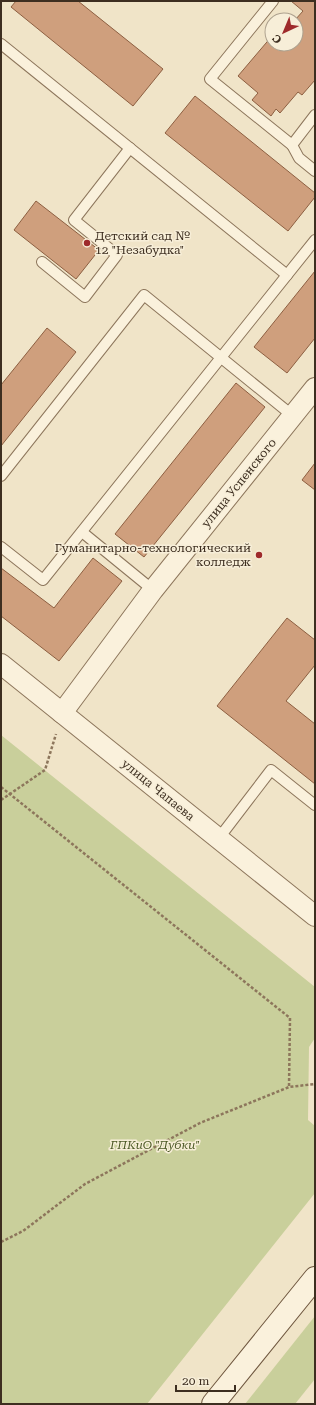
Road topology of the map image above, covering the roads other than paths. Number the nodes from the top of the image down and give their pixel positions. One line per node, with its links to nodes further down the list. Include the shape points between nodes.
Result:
1 (273, 1): 4 (lane, via 210,79)
2 (1, 44): 5 (lane)
3 (315, 115): 4 (lane)
4 (292, 145): 6 (lane, via 299,158)
5 (130, 148): 8 (lane, via 74,220 117,255 85,297); 9 (lane)
6 (315, 171)
7 (315, 240): 9 (lane)
8 (42, 262)
9 (287, 275): 10 (lane)
10 (221, 358): 12 (lane); 13 (lane, via 144,296); 14 (lane)
11 (315, 388): 12 (street, улица Успенского)
12 (293, 416): 16 (street, улица Успенского)
13 (1, 476)
14 (82, 532): 15 (lane, via 43,580); 16 (lane)
15 (1, 547)
16 (153, 590): 18 (street, улица Успенского)
17 (1, 664): 18 (street, улица Чапаева)
18 (62, 713): 20 (street, улица Чапаева)
19 (315, 805): 20 (lane, via 271,770)
20 (219, 838): 21 (street, улица Чапаева)
21 (315, 916)
22 (315, 1278): 23 (main road)
23 (213, 1404)

